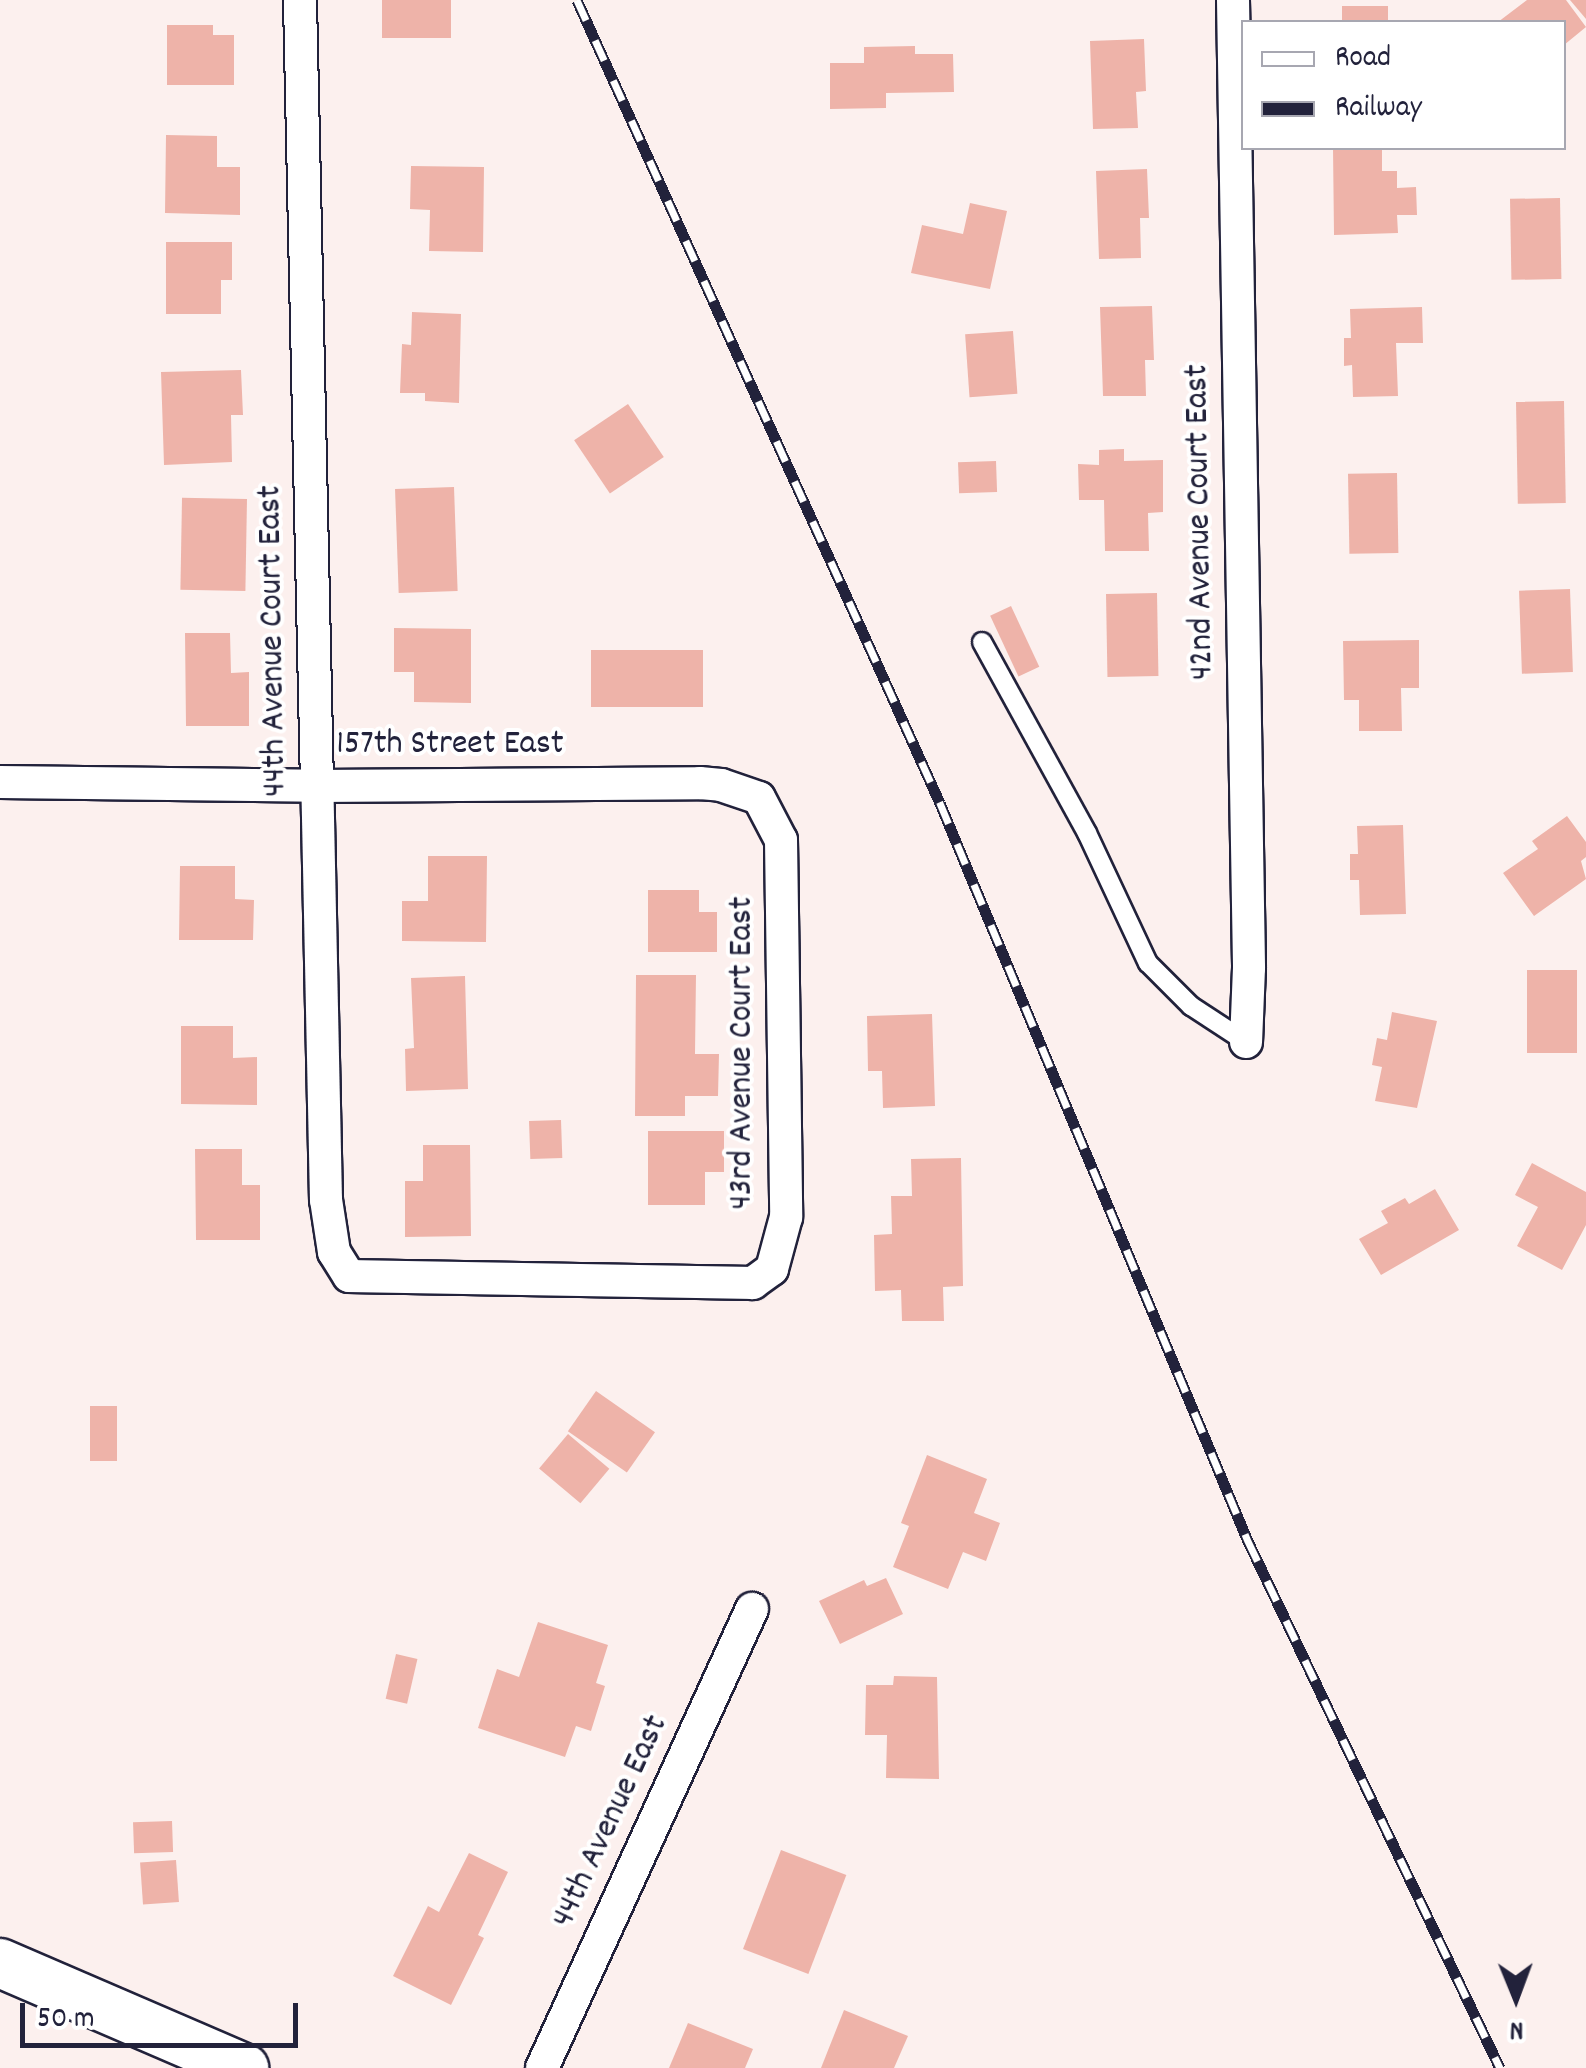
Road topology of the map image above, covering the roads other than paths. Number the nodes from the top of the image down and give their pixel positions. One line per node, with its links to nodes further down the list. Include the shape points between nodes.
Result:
1 (300, 0): 5 (street, 44th Avenue Court East)
2 (1232, 0): 7 (street, 42nd Avenue Court East)
3 (982, 642): 7 (lane, via 1087,833 1148,963 1191,1006)
4 (0, 782): 5 (street, 157th Street East)
5 (317, 786): 6 (street, 157th Street East, via 700,784 747,792); 8 (street, 44th Avenue Court East, via 326,1200 334,1252 348,1276)
6 (769, 814): 8 (street, 43rd Avenue Court East, via 781,840 786,1217 772,1268)
7 (1246, 1042)
8 (753, 1283)
9 (752, 1609): 12 (street, 44th Avenue East)
10 (0, 1962): 11 (main road)
11 (244, 2068)
12 (542, 2068)

